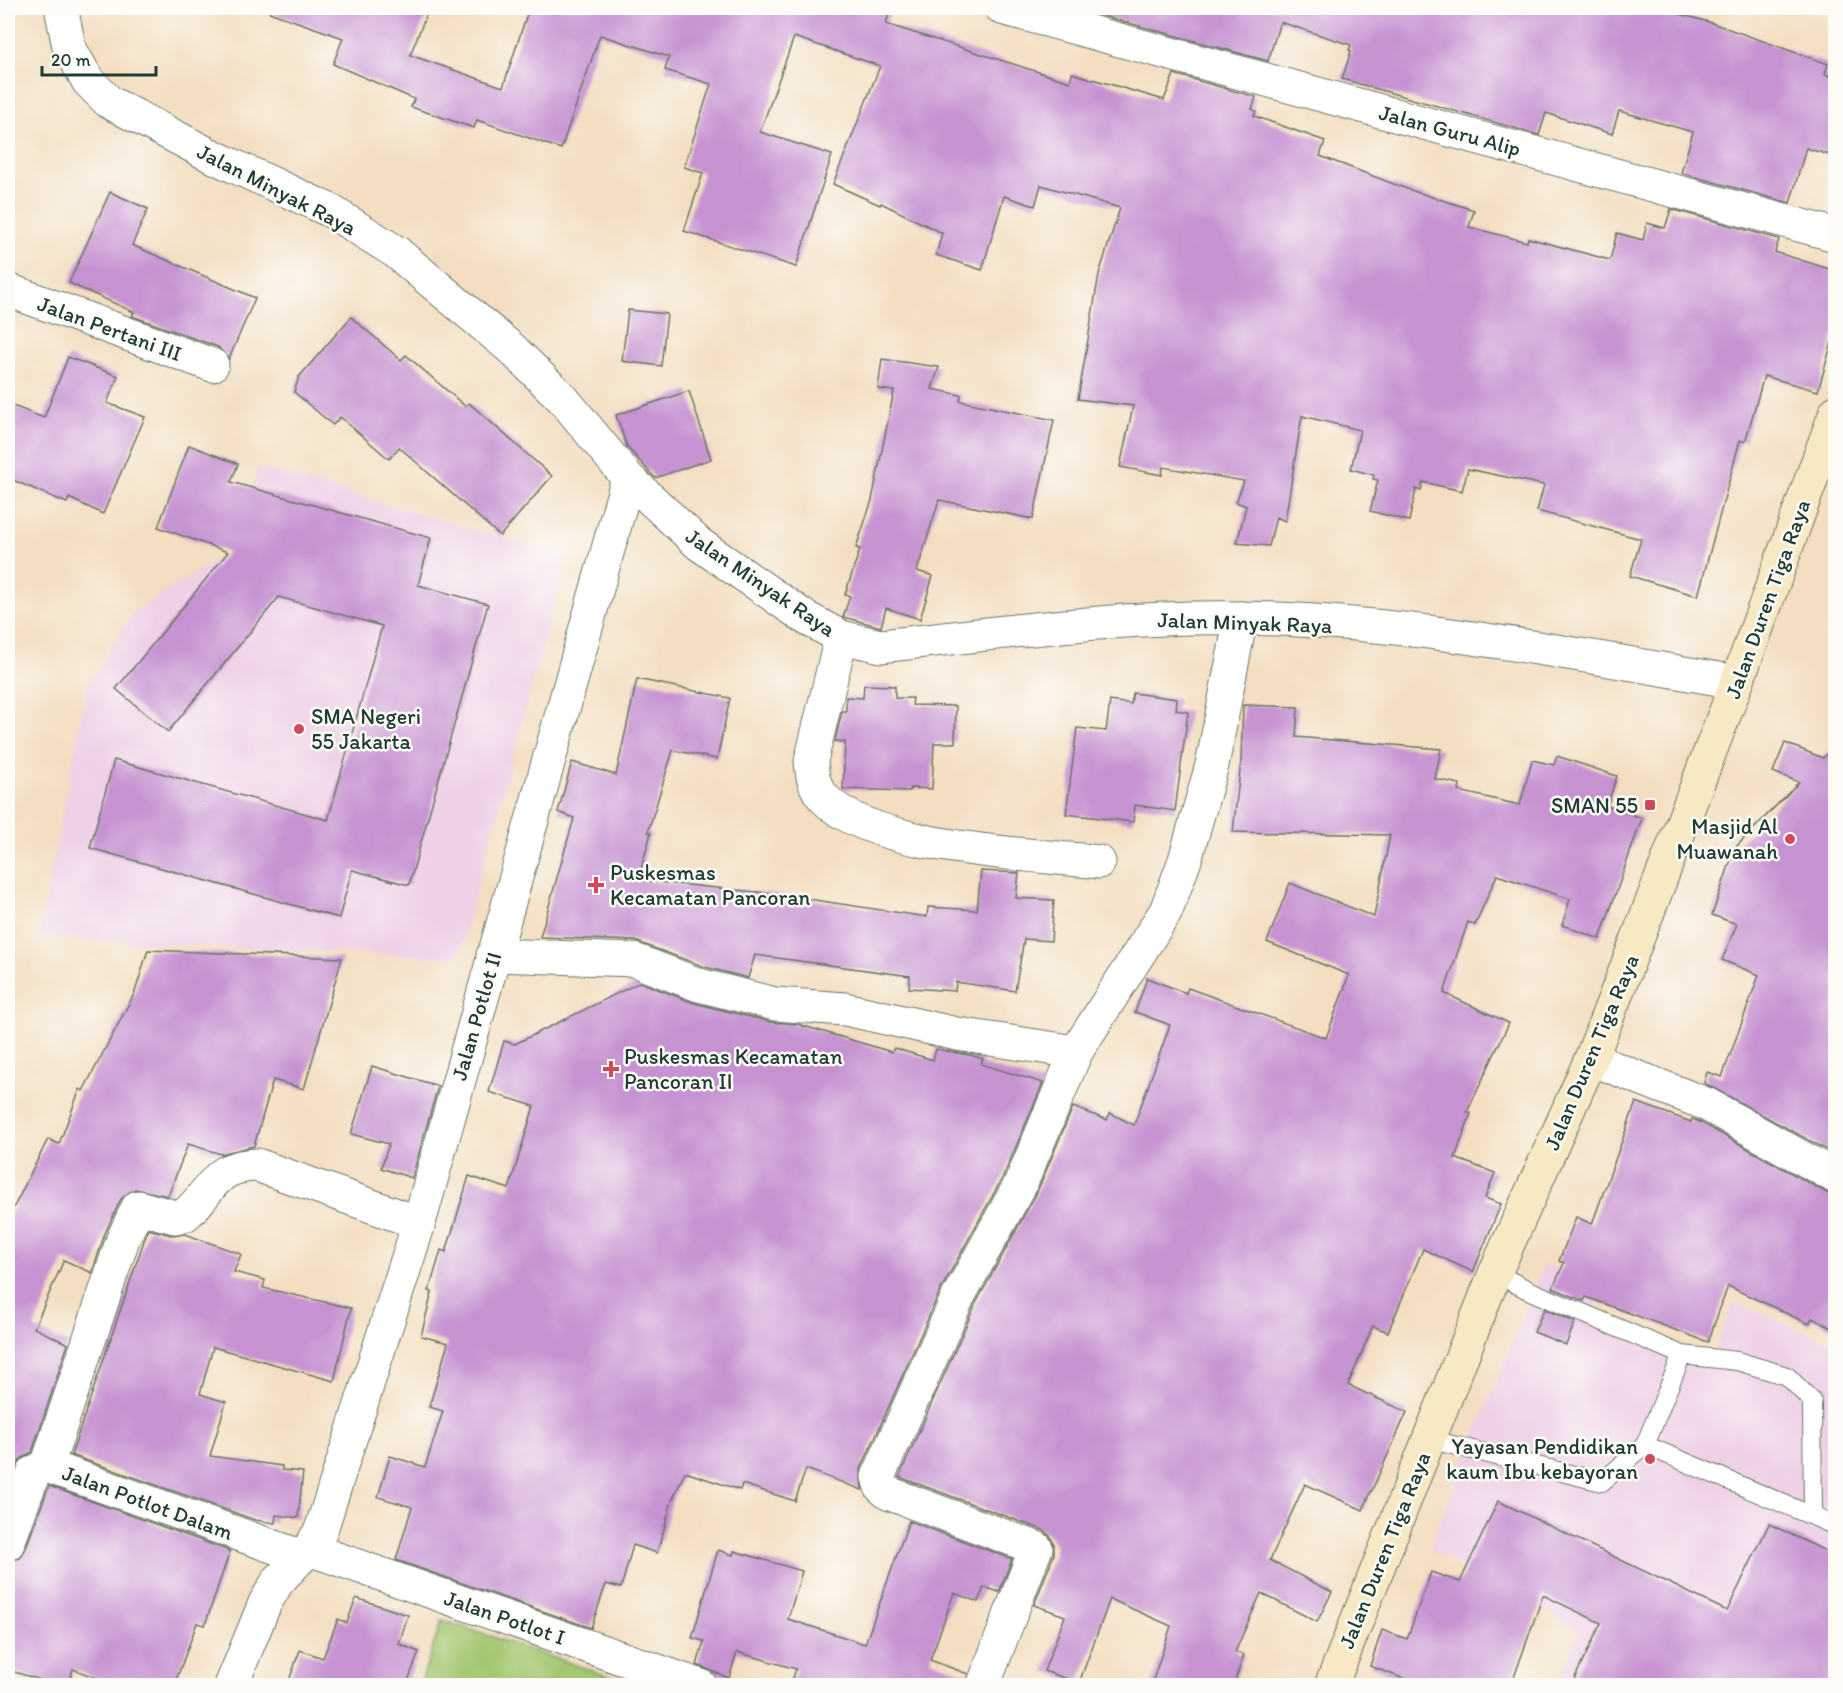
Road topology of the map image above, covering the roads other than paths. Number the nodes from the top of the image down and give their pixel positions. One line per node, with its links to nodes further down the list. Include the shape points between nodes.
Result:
1 (1002, 8): 3 (street, Jalan Guru Alip)
2 (58, 9): 8 (street, Jalan Minyak Raya, via 69,47 88,81 109,102 208,154 329,210 396,252 527,363 564,400)
3 (1067, 16): 4 (street, Jalan Guru Alip)
4 (1836, 235)
5 (8, 290): 6 (street, Jalan Pertani III)
6 (212, 365)
7 (1836, 412): 11 (main road, Jalan Duren Tiga Raya)
8 (628, 478): 10 (street, Jalan Minyak Raya, via 699,544 806,618); 13 (street, Jalan Potlot II)
9 (1240, 618): 10 (street, Jalan Minyak Raya, via 1135,620 881,646); 11 (street, Jalan Minyak Raya, via 1468,637); 14 (street, via 1212,765 1166,911)
10 (841, 637): 12 (street, via 811,761 813,781 825,799 878,829 922,841)
11 (1737, 682): 15 (main road, Jalan Duren Tiga Raya)
12 (1099, 862)
13 (493, 955): 14 (street, via 634,960 699,985 775,1004 845,1009 957,1034); 17 (street, Jalan Potlot II)
14 (1076, 1052): 29 (street, via 1021,1183 958,1297 878,1477 888,1493 1036,1548)
15 (1591, 1059): 16 (street, via 1706,1104); 18 (main road, Jalan Duren Tiga Raya)
16 (1836, 1177)
17 (419, 1223): 22 (street, via 257,1166 224,1171 184,1215 175,1217 138,1208 123,1239); 26 (street, Jalan Potlot II, via 321,1530)
18 (1495, 1273): 19 (lane); 20 (main road, Jalan Duren Tiga Raya)
19 (1682, 1354): 21 (lane); 23 (lane, via 1737,1361 1787,1376 1812,1401)
20 (1428, 1439): 21 (lane, via 1602,1482); 30 (main road, Jalan Duren Tiga Raya)
21 (1645, 1445): 23 (lane)
22 (47, 1466): 25 (street, Jalan Potlot Dalam, via 34,1472); 26 (street, Jalan Potlot Dalam)
23 (1813, 1516): 24 (lane)
24 (1836, 1526)
25 (8, 1543)
26 (304, 1553): 27 (street, Jalan Potlot II, via 278,1581 265,1603); 28 (street, Jalan Potlot I)
27 (231, 1686)
28 (701, 1686)
29 (983, 1686)
30 (1331, 1686)

